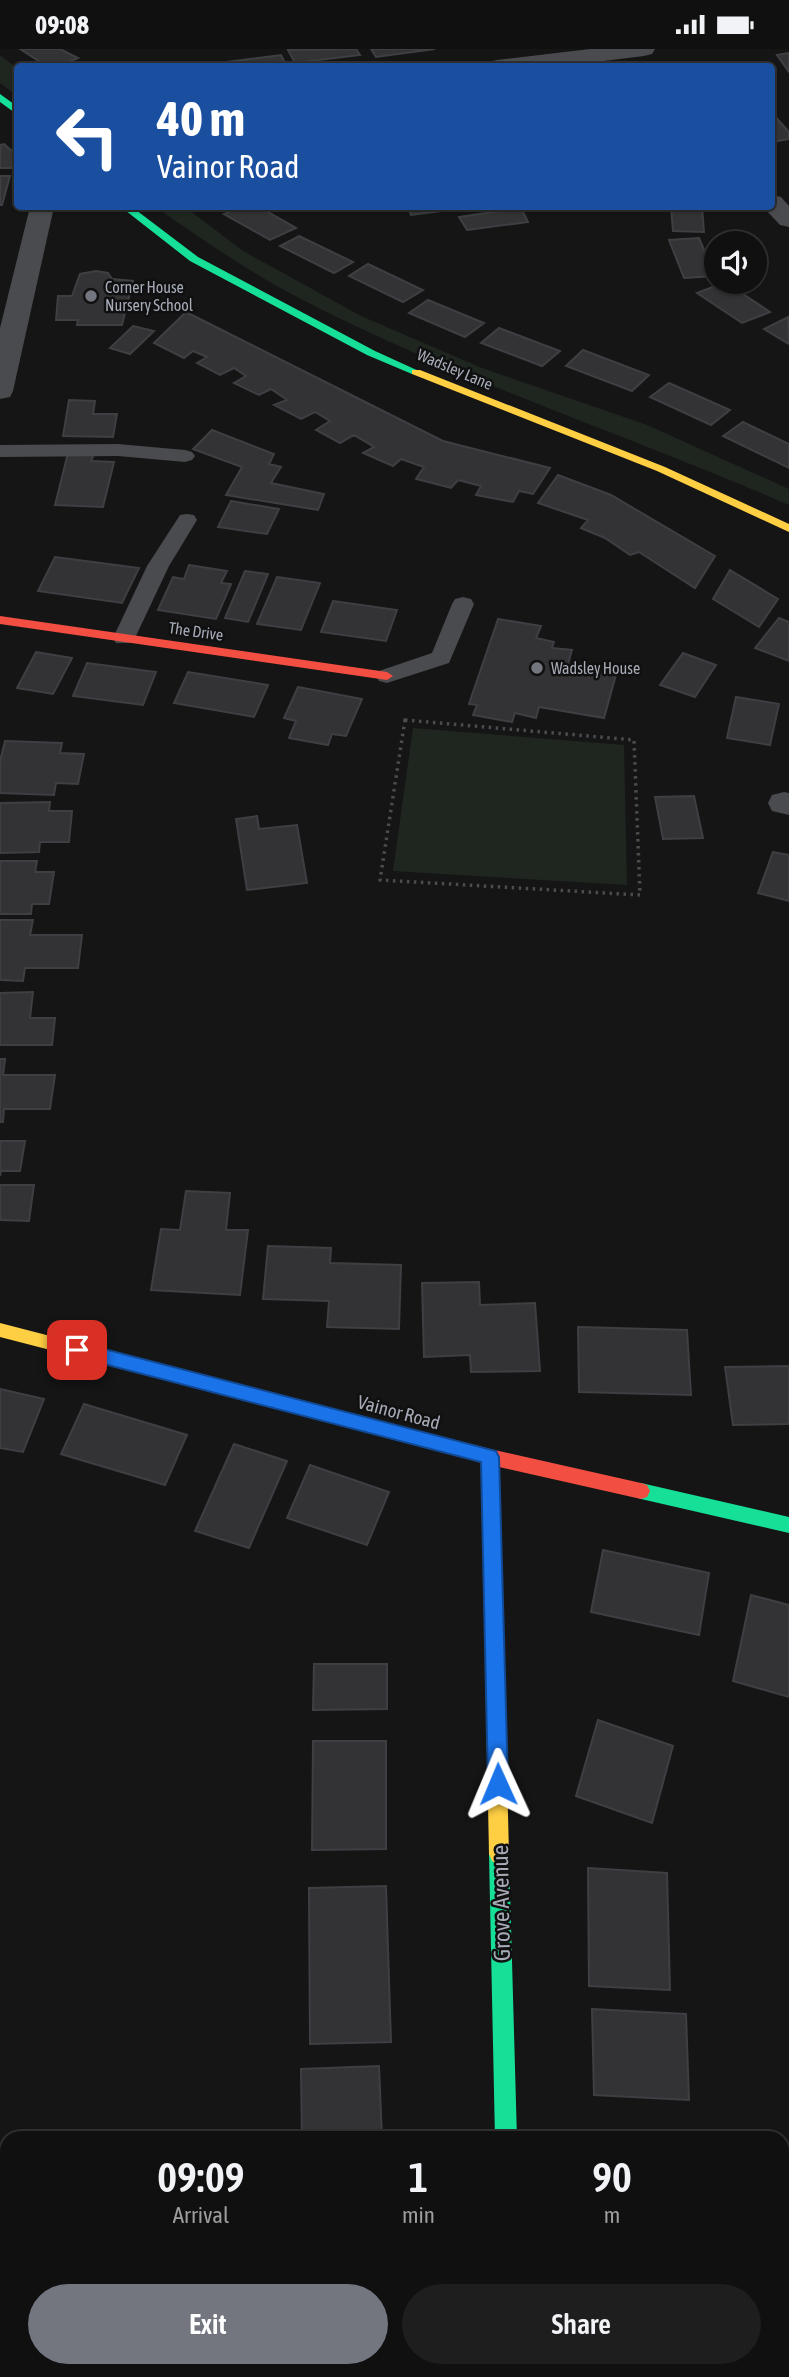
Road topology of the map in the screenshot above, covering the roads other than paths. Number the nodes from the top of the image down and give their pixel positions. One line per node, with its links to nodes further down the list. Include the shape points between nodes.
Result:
1 (638, 49): 2 (street); 3 (street); 4 (street)
2 (644, 49)
3 (528, 63)
4 (650, 63)
5 (0, 97): 6 (street)
6 (14, 109)
7 (775, 205): 10 (street)
8 (41, 210): 11 (street)
9 (130, 210): 16 (street, Wadsley Lane, via 194,260 371,353 661,469)
10 (789, 220)
11 (8, 308): 12 (street)
12 (0, 391)
13 (0, 451): 14 (lane, via 118,450)
14 (186, 456)
15 (187, 520): 19 (lane, via 158,566)
16 (789, 528)
17 (463, 604): 20 (lane, via 441,658)
18 (0, 620): 19 (street, The Drive)
19 (124, 638): 20 (street, The Drive)
20 (387, 676)
21 (0, 1330): 22 (street, Vainor Road)
22 (490, 1457): 23 (street, Vainor Road); 24 (street, Grove Avenue)
23 (789, 1525)
24 (506, 2131)

